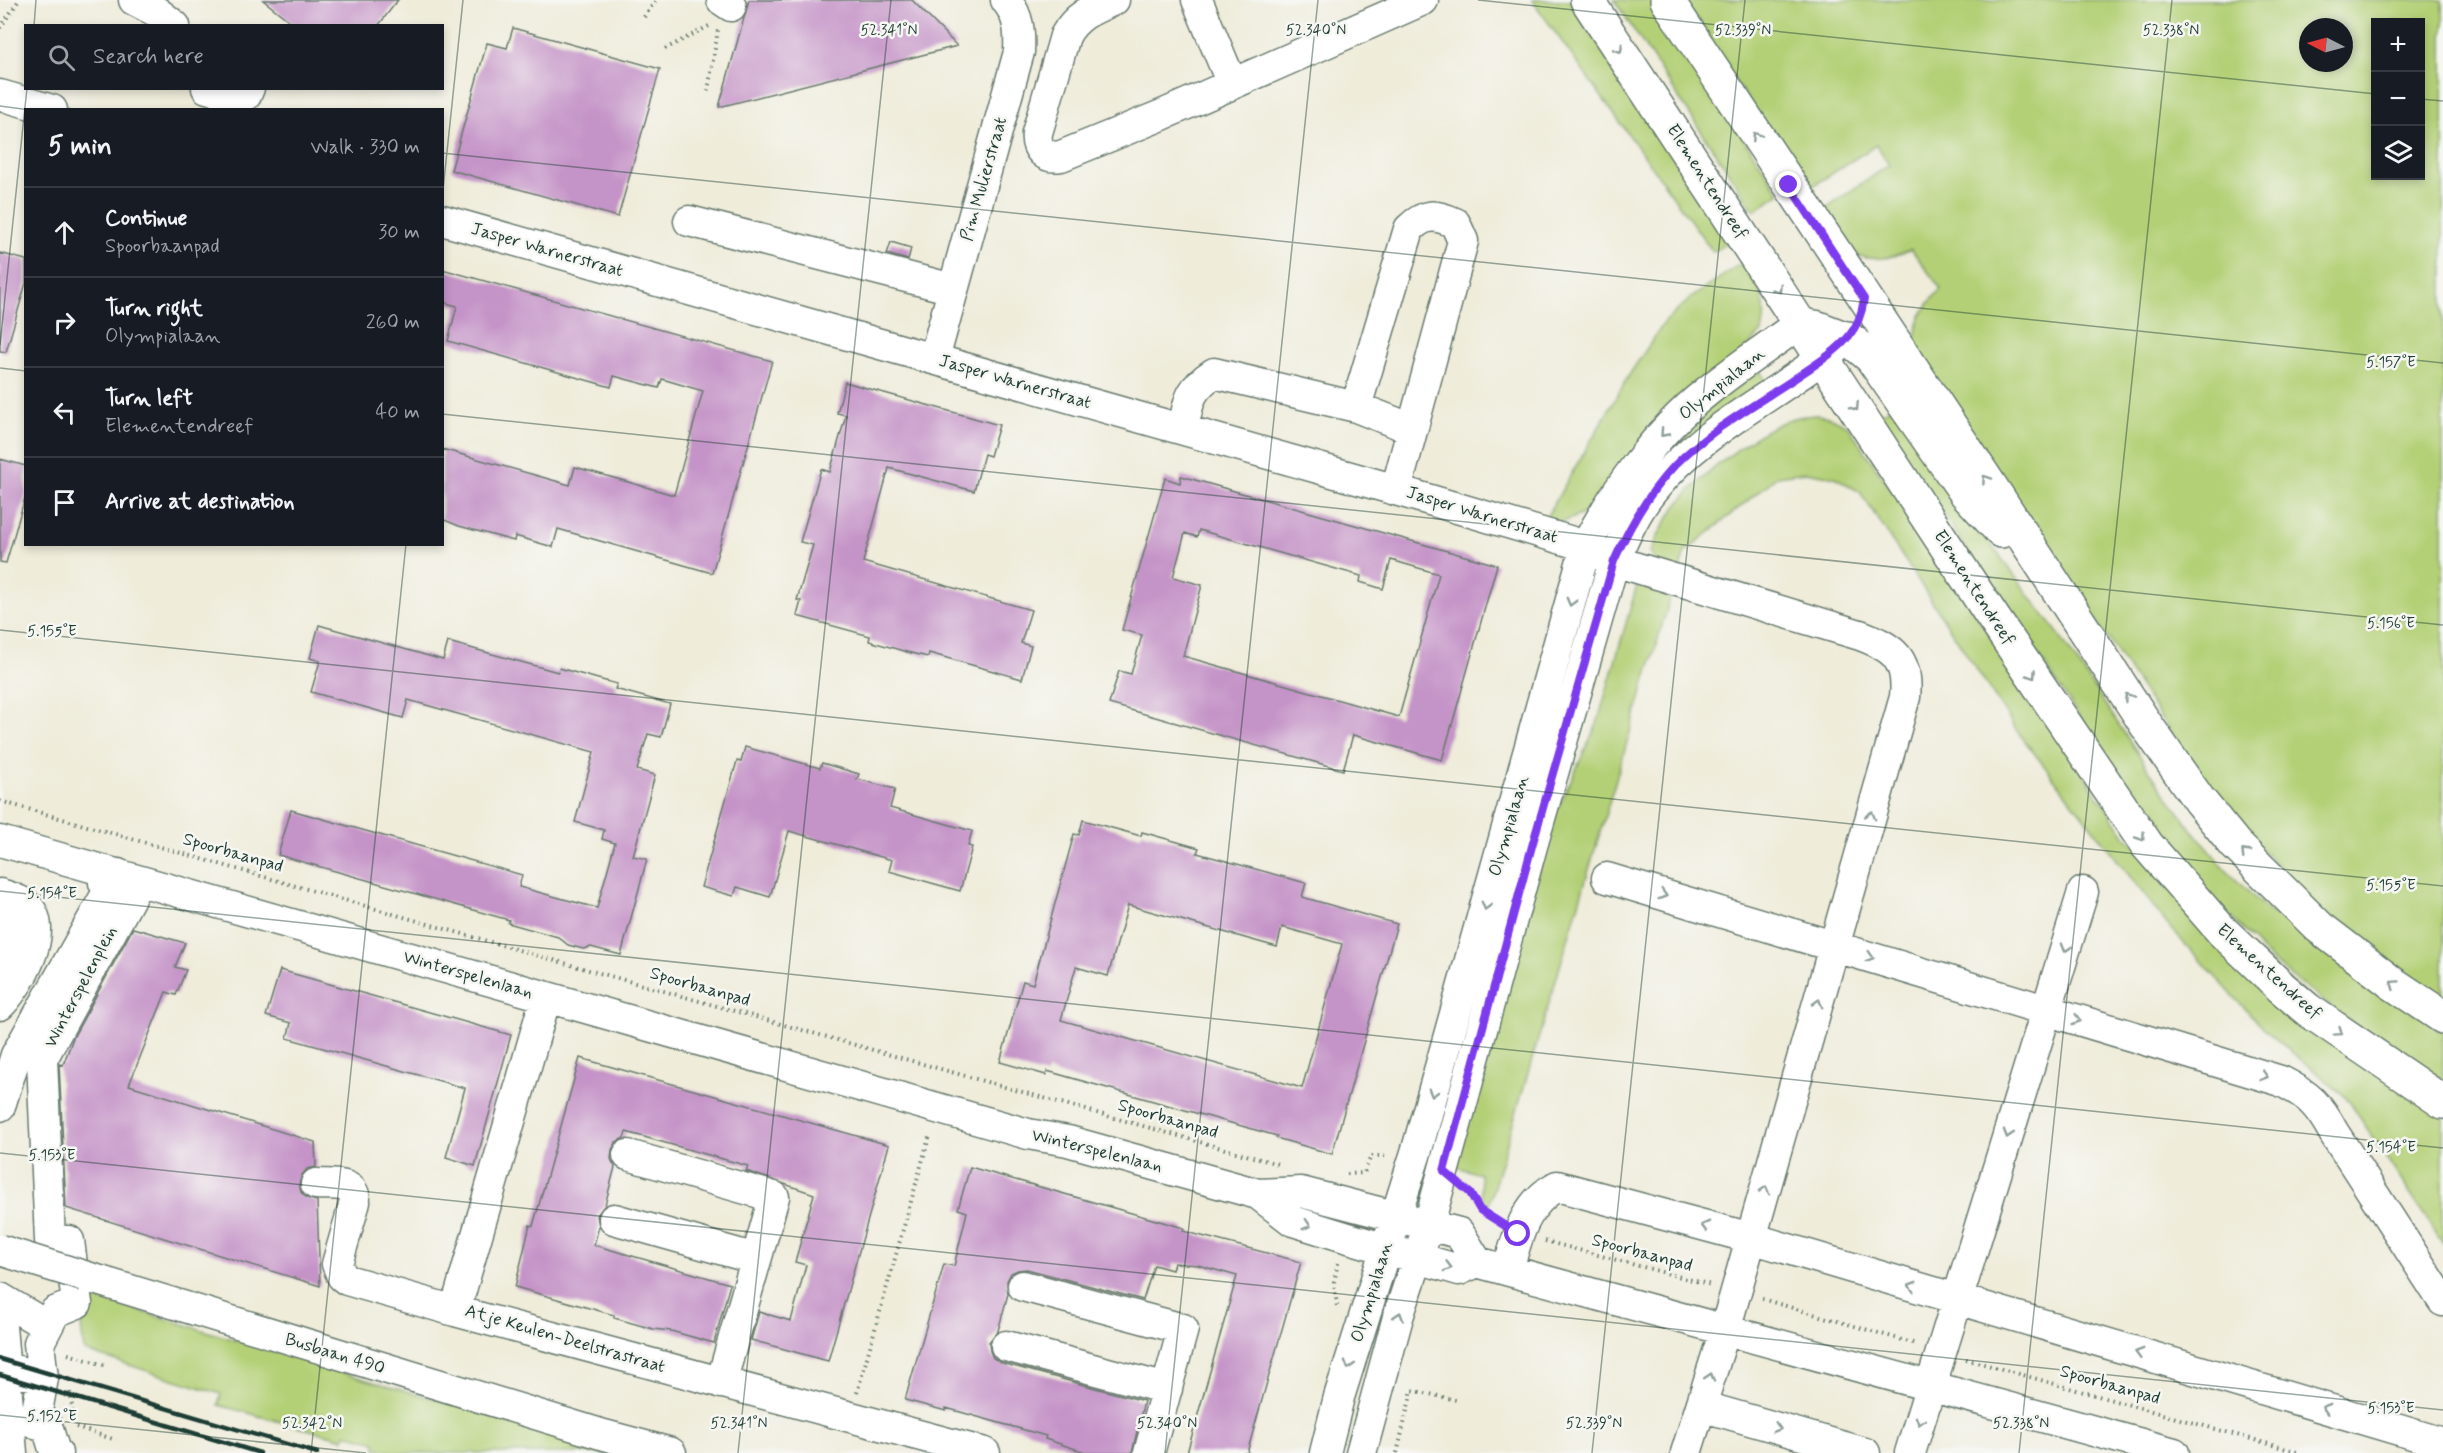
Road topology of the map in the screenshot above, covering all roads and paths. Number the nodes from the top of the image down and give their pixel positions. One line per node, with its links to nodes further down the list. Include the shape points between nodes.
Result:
1 (19, 0): 12 (path)
2 (134, 0): 11 (street)
3 (656, 0): 10 (path)
4 (1006, 0): 18 (street, Pim Mulierstraat, via 1020,30 1019,52)
5 (1114, 0): 21 (street, via 1079,16 1071,25)
6 (1197, 0): 14 (street)
7 (1423, 0): 14 (street)
8 (1587, 0): 26 (main road, Elementendreef, one-way to 26)
9 (1667, 0): 25 (main road, one-way to 9)
10 (644, 17)
11 (172, 24)
12 (0, 28)
13 (665, 49): 17 (path, via 720,20)
14 (1233, 84): 21 (street, via 1055,157 1044,154 1036,139)
15 (213, 90): 16 (street, via 237,98)
16 (248, 90)
17 (708, 91)
18 (1008, 93): 21 (street); 24 (street, Pim Mulierstraat)
19 (0, 95): 20 (street)
20 (38, 100)
21 (1046, 103)
22 (444, 221): 29 (street, Jasper Warnerstraat)
23 (689, 221): 24 (street)
24 (953, 289): 29 (street, Pim Mulierstraat)
25 (1864, 299): 27 (street, Olympialaan, via 1861,315); 36 (main road, one-way to 25)
26 (1800, 323): 27 (street); 28 (main road, Elementendreef); 34 (street, Olympialaan, one-way to 34, via 1677,419 1599,520)
27 (1848, 338): 28 (street, Olympialaan); 36 (main road, via 1876,364 1966,493)
28 (1823, 358): 35 (street, Olympialaan, via 1705,439 1676,464 1652,490); 51 (main road, Elementendreef, one-way to 51, via 2154,854 2222,931 2281,987)
29 (934, 359): 31 (street, Jasper Warnerstraat)
30 (1356, 407): 31 (street, via 1214,373 1194,390); 32 (street); 32 (street, via 1409,229 1419,219 1439,215 1455,223 1463,240)
31 (1183, 429): 33 (street, Jasper Warnerstraat)
32 (1412, 429): 33 (street)
33 (1396, 490): 34 (street, Jasper Warnerstraat)
34 (1586, 546): 35 (street, Jasper Warnerstraat); 55 (street, Olympialaan, one-way to 55)
35 (1614, 561): 45 (street, Jasper Warnerstraat, one-way to 35, via 1905,697 1906,682 1900,661 1885,644 1860,635); 57 (street, Olympialaan)
36 (2063, 599): 50 (main road, one-way to 36, via 2319,927 2235,844 2192,791)
37 (0, 801): 56 (path, Spoorbaanpad)
38 (0, 841): 41 (street, Winterspelenlaan)
39 (0, 854): 41 (street, Winterspelenplein)
40 (1607, 878): 45 (street, one-way to 45)
41 (115, 880): 47 (street, Winterspelenlaan); 52 (street, Winterspelenplein, via 16,1055); 83 (street, Winterspelenplein, via 133,892 42,1059 50,1240 69,1241 77,1302 55,1312)
42 (2083, 892): 49 (street, one-way to 49)
43 (0, 894): 48 (street, via 27,906 36,927 25,969)
44 (0, 914): 46 (street, via 9,924 13,940 8,967)
45 (1834, 946): 49 (street, one-way to 49); 68 (street, Jasper Warnerstraat, one-way to 45)
46 (0, 980)
47 (546, 997): 53 (street, Winterspelenlaan); 80 (street, Atje Keulen-Deelstrastraat)
48 (0, 1005)
49 (2046, 1010): 78 (street, one-way to 78); 79 (street, one-way to 79, via 2281,1081 2304,1093 2322,1110)
50 (2443, 1017)
51 (2443, 1102)
52 (0, 1106)
53 (937, 1108): 61 (street, Winterspelenlaan); 96 (path)
54 (628, 1155): 71 (street, via 774,1197)
55 (1413, 1163): 58 (path, via 1371,1156); 63 (street, Olympialaan)
56 (1282, 1165)
57 (1444, 1171): 65 (street, Olympialaan); 66 (path, Spoorbaanpad, via 1470,1193 1480,1210)
58 (1364, 1173): 59 (path); 62 (path)
59 (1336, 1174)
60 (316, 1184): 80 (street, via 344,1185 354,1193 356,1202 329,1251 347,1280)
61 (1258, 1194): 62 (street, Winterspelenlaan, via 1301,1192); 67 (street, Winterspelenlaan, one-way to 67, via 1293,1221)
62 (1356, 1205): 63 (street, Winterspelenlaan)
63 (1395, 1216): 65 (street, Winterspelenlaan); 69 (street, Olympialaan)
64 (614, 1219): 71 (street)
65 (1429, 1224): 72 (street, Olympialaan); 73 (street, Winterspelenlaan, via 1459,1233)
66 (1518, 1234): 68 (street, one-way to 66, via 1557,1186 1534,1203); 74 (street); 76 (path, Spoorbaanpad)
67 (1345, 1237): 69 (street, Winterspelenlaan); 81 (path, via 1334,1282)
68 (1751, 1238): 76 (street, Jasper Warnerstraat); 78 (street, one-way to 68)
69 (1386, 1249): 72 (street, Winterspelenlaan); 105 (street, Olympialaan, one-way to 105)
70 (0, 1250): 102 (street, Busbaan 490, bridge)
71 (756, 1259): 91 (street)
72 (1418, 1259): 73 (street, Winterspelenlaan, one-way to 73, via 1459,1270); 106 (street, Olympialaan, one-way to 72)
73 (1477, 1262): 74 (street)
74 (1508, 1270): 84 (street)
75 (1023, 1286): 93 (street, via 1183,1329)
76 (1736, 1292): 84 (street, Jasper Warnerstraat); 86 (path, Spoorbaanpad)
77 (0, 1298): 83 (street)
78 (1957, 1299): 86 (street); 99 (street, one-way to 78)
79 (2443, 1301)
80 (455, 1311): 91 (street, Atje Keulen-Deelstrastraat)
81 (1336, 1311)
82 (0, 1315): 89 (street)
83 (47, 1326): 90 (street, via 39,1343)
84 (1725, 1330): 92 (street); 95 (street, Jasper Warnerstraat, one-way to 84)
85 (1006, 1346): 93 (street)
86 (1941, 1352): 92 (street); 112 (path, Spoorbaanpad)
87 (65, 1354): 88 (path)
88 (107, 1366)
89 (2, 1367): 90 (street); 100 (street)
90 (43, 1378): 101 (street, via 34,1423 47,1426)
91 (721, 1383): 96 (street, Atje Keulen-Deelstrastraat)
92 (1931, 1386): 110 (street, one-way to 110); 111 (street)
93 (1167, 1389): 104 (street)
94 (1456, 1400): 107 (path, via 1412,1390)
95 (1701, 1406): 108 (street, Jasper Warnerstraat); 109 (street, one-way to 109)
96 (851, 1417): 103 (street, Atje Keulen-Deelstrastraat)
97 (74, 1426): 98 (path)
98 (116, 1440)
99 (2443, 1443)
100 (12, 1453)
101 (57, 1453)
102 (671, 1453)
103 (985, 1453)
104 (1149, 1453)
105 (1325, 1453)
106 (1361, 1453)
107 (1397, 1453)
108 (1686, 1453)
109 (1865, 1453)
110 (1910, 1453)
111 (2174, 1453)
112 (2301, 1453)

